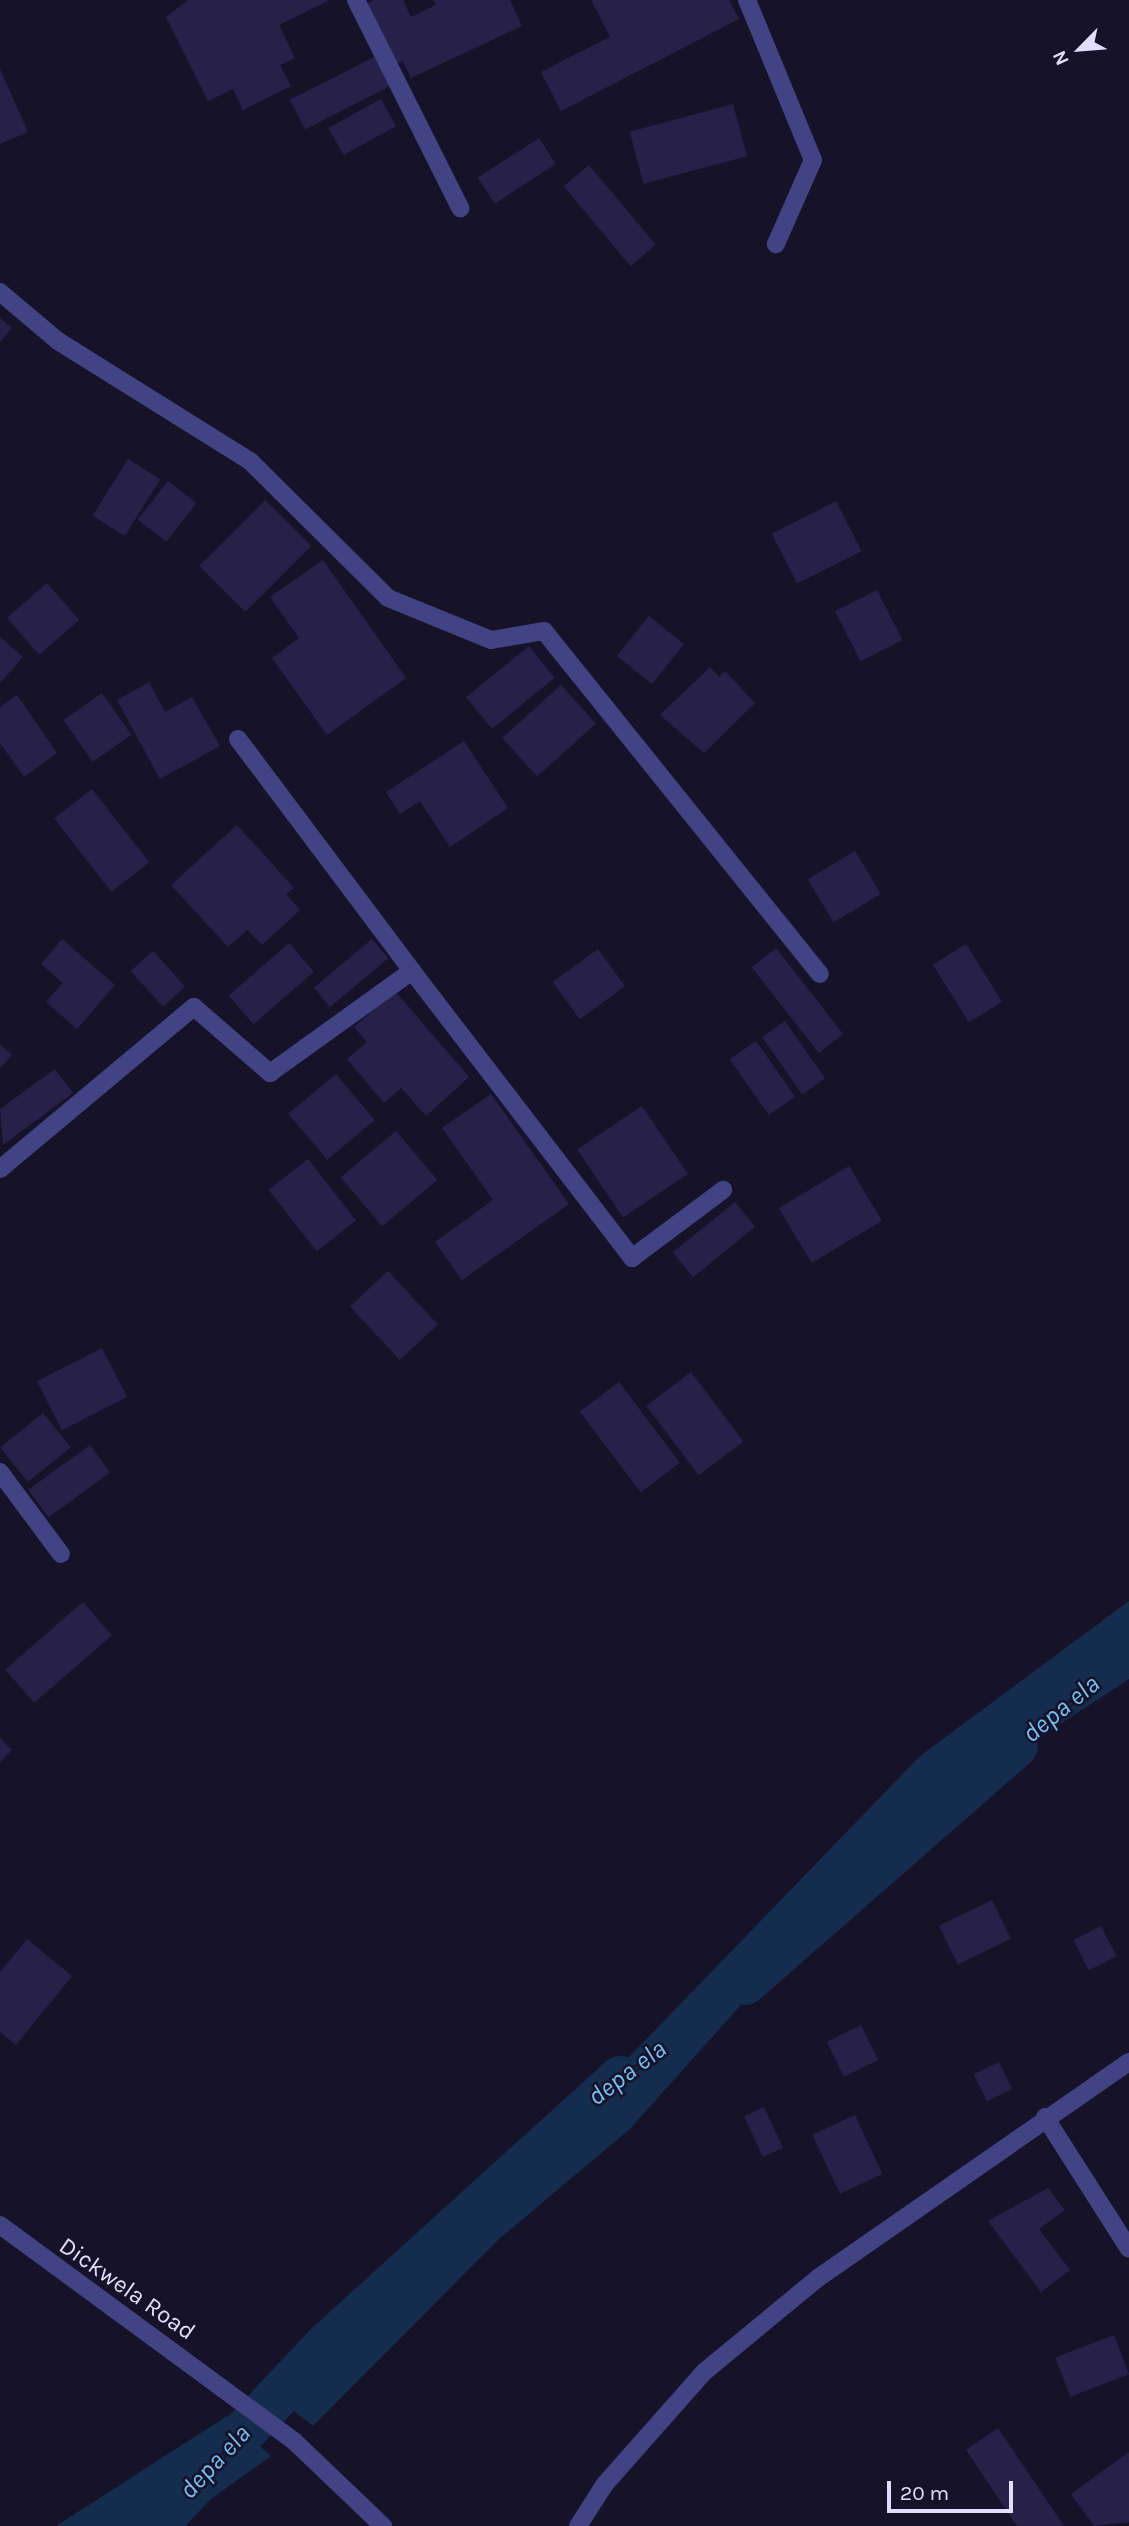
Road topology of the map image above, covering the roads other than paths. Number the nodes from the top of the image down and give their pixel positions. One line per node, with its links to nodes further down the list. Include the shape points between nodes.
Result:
1 (356, 0): 3 (street)
2 (747, 0): 4 (street, via 813,160)
3 (460, 208)
4 (776, 244)
5 (0, 292): 8 (street, via 58,341 250,461 388,598 491,640 544,631)
6 (238, 739): 7 (street)
7 (412, 971): 9 (street, via 270,1073 194,1007); 10 (street, via 632,1258)
8 (820, 974)
9 (0, 1169)
10 (723, 1190)
11 (0, 1472): 12 (street)
12 (61, 1554)
13 (1129, 2062): 14 (street)
14 (1045, 2117): 16 (street); 18 (street, via 818,2278 704,2372 605,2483)
15 (0, 2225): 17 (street, Dickwela Road, via 295,2442)
16 (1129, 2249)
17 (383, 2526)
18 (578, 2526)

